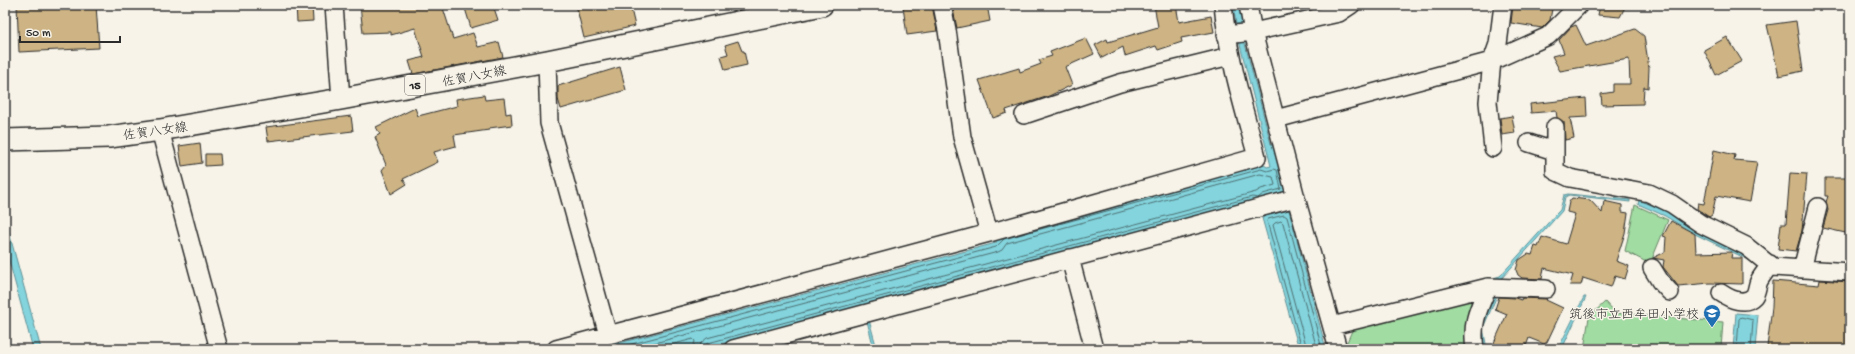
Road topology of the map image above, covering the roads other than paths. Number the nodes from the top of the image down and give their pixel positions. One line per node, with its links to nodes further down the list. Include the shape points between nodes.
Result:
1 (334, 5): 14 (street)
2 (822, 5): 12 (main road, 佐賀八女線 / 15)
3 (942, 5): 25 (street, via 962,137)
4 (1223, 5): 10 (street)
5 (1248, 5): 9 (street)
6 (1351, 5): 9 (street, via 1339,13)
7 (1503, 5): 13 (street, via 1498,44)
8 (1579, 5): 13 (street, via 1548,36)
9 (1253, 32): 10 (street); 16 (street)
10 (1226, 35): 11 (street)
11 (1230, 56): 15 (street, via 1120,83); 25 (street, via 1257,157)
12 (547, 61): 14 (main road, 佐賀八女線 / 15); 36 (street, via 549,123)
13 (1492, 61): 16 (street); 21 (street, via 1488,102)
14 (341, 99): 18 (main road, 佐賀八女線 / 15)
15 (1024, 115)
16 (1276, 119): 23 (street)
17 (1555, 127): 22 (street)
18 (160, 130): 19 (main road, 佐賀八女線 / 15, via 109,137); 37 (street)
19 (5, 140)
20 (1529, 143): 22 (street)
21 (1493, 148)
22 (1554, 150): 27 (street, via 1555,172 1570,178 1649,193 1672,204 1701,224 1746,246)
23 (1296, 198): 26 (street); 35 (street)
24 (1818, 207): 29 (street)
25 (989, 234): 36 (street)
26 (1070, 258): 39 (street); 40 (street)
27 (1770, 264): 29 (street, via 1772,267); 34 (street, via 1759,280 1755,295 1750,299 1730,299)
28 (1652, 268): 33 (street)
29 (1802, 269): 30 (street)
30 (1850, 272)
31 (1488, 287): 32 (street); 35 (street); 42 (street, via 1475,318)
32 (1546, 289)
33 (1670, 292)
34 (1721, 293)
35 (1332, 326): 41 (street)
36 (608, 335): 38 (street)
37 (219, 349)
38 (556, 349)
39 (733, 349)
40 (1094, 349)
41 (1338, 349)
42 (1475, 349)

